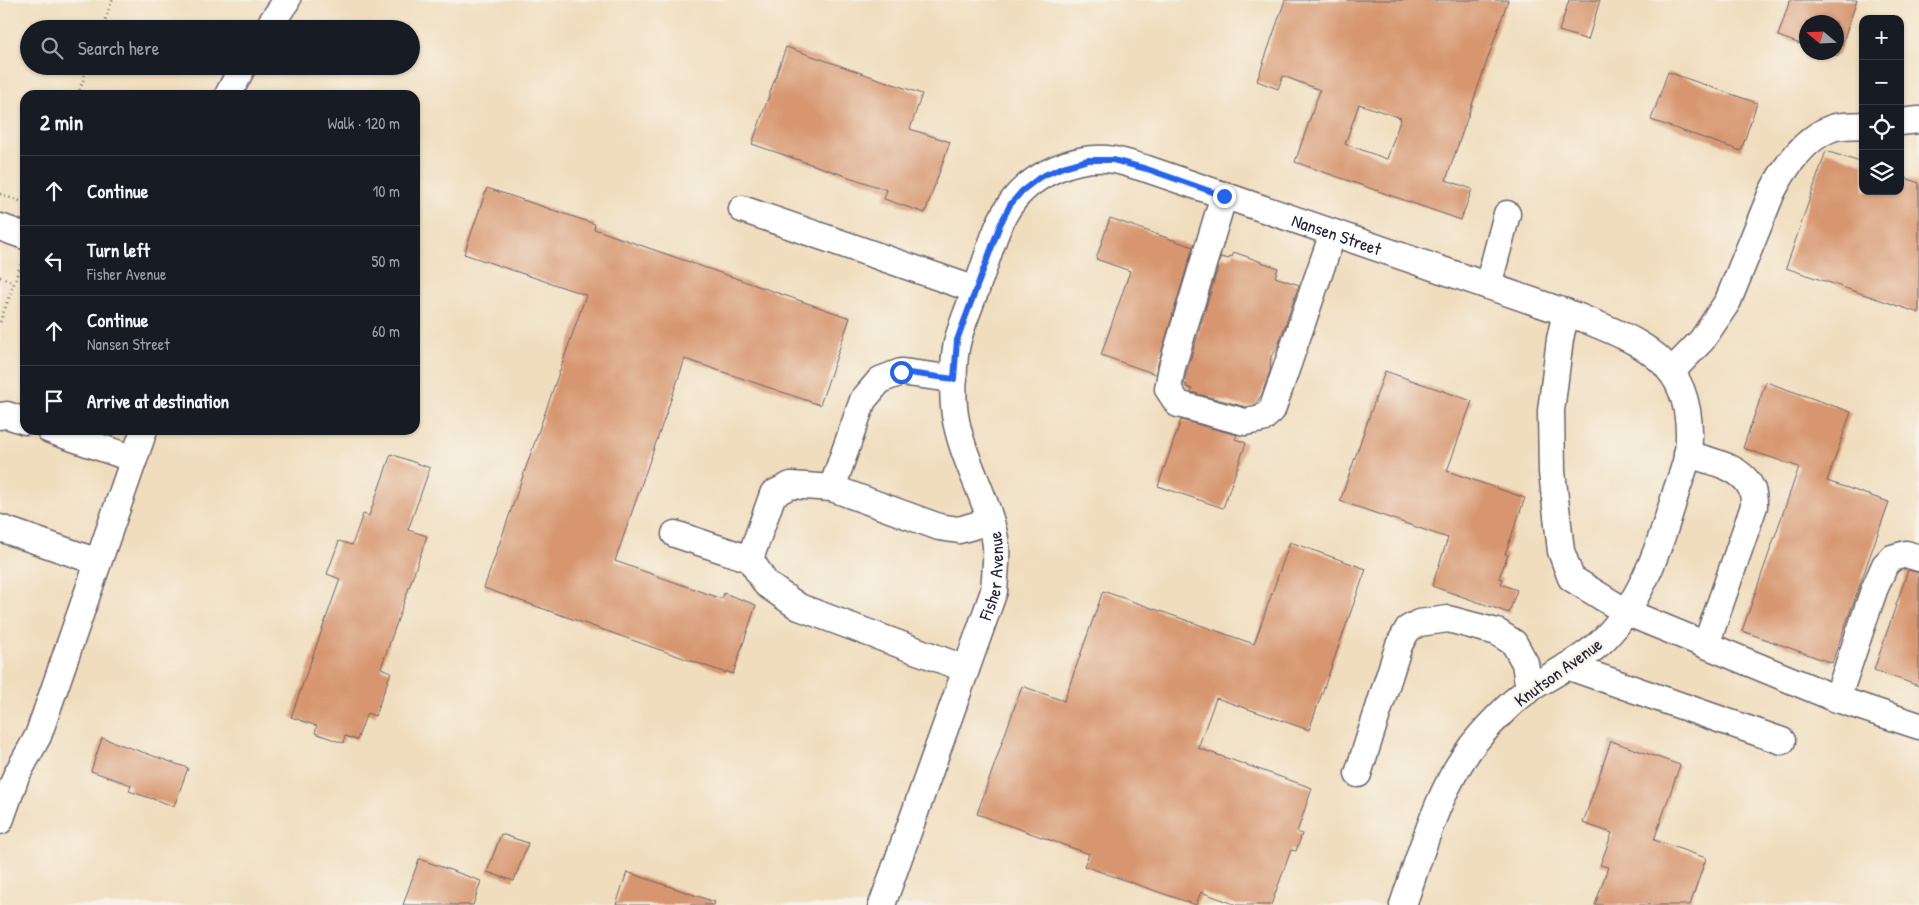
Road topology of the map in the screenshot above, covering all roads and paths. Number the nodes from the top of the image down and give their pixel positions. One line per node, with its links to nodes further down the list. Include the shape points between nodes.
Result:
1 (112, 0): 3 (path)
2 (287, 0): 4 (street)
3 (105, 20)
4 (273, 20)
5 (85, 75): 7 (path)
6 (238, 75): 8 (street)
7 (80, 90)
8 (231, 90)
9 (1919, 120): 10 (street)
10 (1904, 122)
11 (1859, 125): 29 (street, via 1832,128 1800,150 1774,186 1728,301 1702,340)
12 (1022, 191): 14 (street, Nansen Street, via 1040,177 1063,167 1088,160 1113,160); 25 (street, Fisher Avenue, via 1000,225)
13 (0, 194): 15 (path)
14 (1224, 196): 19 (street, Nansen Street); 19 (street, via 1172,367 1168,388 1178,404 1245,422 1262,419 1272,410)
15 (20, 201)
16 (742, 209): 25 (street)
17 (1507, 214): 24 (street)
18 (0, 227): 20 (street)
19 (1333, 233): 24 (street, Nansen Street)
20 (20, 234)
21 (20, 264): 23 (path)
22 (0, 277): 23 (path)
23 (14, 282): 27 (path)
24 (1488, 286): 26 (street, Nansen Street)
25 (976, 290): 30 (street, Fisher Avenue, via 957,340)
26 (1566, 312): 28 (street, Nansen Street, via 1625,336); 44 (street, via 1551,411 1552,472 1561,551 1571,578)
27 (0, 322)
28 (1649, 350): 29 (street, Knutson Avenue)
29 (1671, 372): 35 (street, Knutson Avenue, via 1685,402 1689,437)
30 (954, 379): 37 (street, via 901,372 880,380 864,400); 38 (street, Fisher Avenue, via 955,414 965,454)
31 (0, 416): 32 (street)
32 (20, 419)
33 (64, 435): 36 (street)
34 (142, 435): 36 (street)
35 (1687, 454): 44 (street, Knutson Avenue, via 1664,532 1644,582); 45 (street, via 1726,466 1743,477 1752,490 1754,506)
36 (134, 459): 43 (street)
37 (832, 488): 38 (street, via 939,527 959,530); 42 (street, via 791,485 773,494)
38 (990, 521): 47 (street, Fisher Avenue, via 996,546 994,591)
39 (0, 528): 43 (street)
40 (675, 534): 42 (street)
41 (1919, 558): 49 (street, via 1906,554 1892,558 1885,565)
42 (750, 559): 47 (street, via 766,584 799,607)
43 (98, 562): 53 (street, via 38,736 16,776)
44 (1626, 612): 45 (street); 46 (street, Knutson Avenue, via 1606,638)
45 (1706, 645): 49 (street)
46 (1567, 666): 48 (street, Knutson Avenue); 51 (street)
47 (966, 669): 54 (street, Fisher Avenue)
48 (1529, 690): 52 (street, via 1525,662 1514,643 1497,632 1448,619 1419,623 1408,629 1399,646); 55 (street, Knutson Avenue, via 1479,738 1460,762 1434,816)
49 (1837, 699): 50 (street)
50 (1919, 726)
51 (1782, 741)
52 (1358, 774)
53 (0, 821)
54 (882, 905)
55 (1403, 905)

